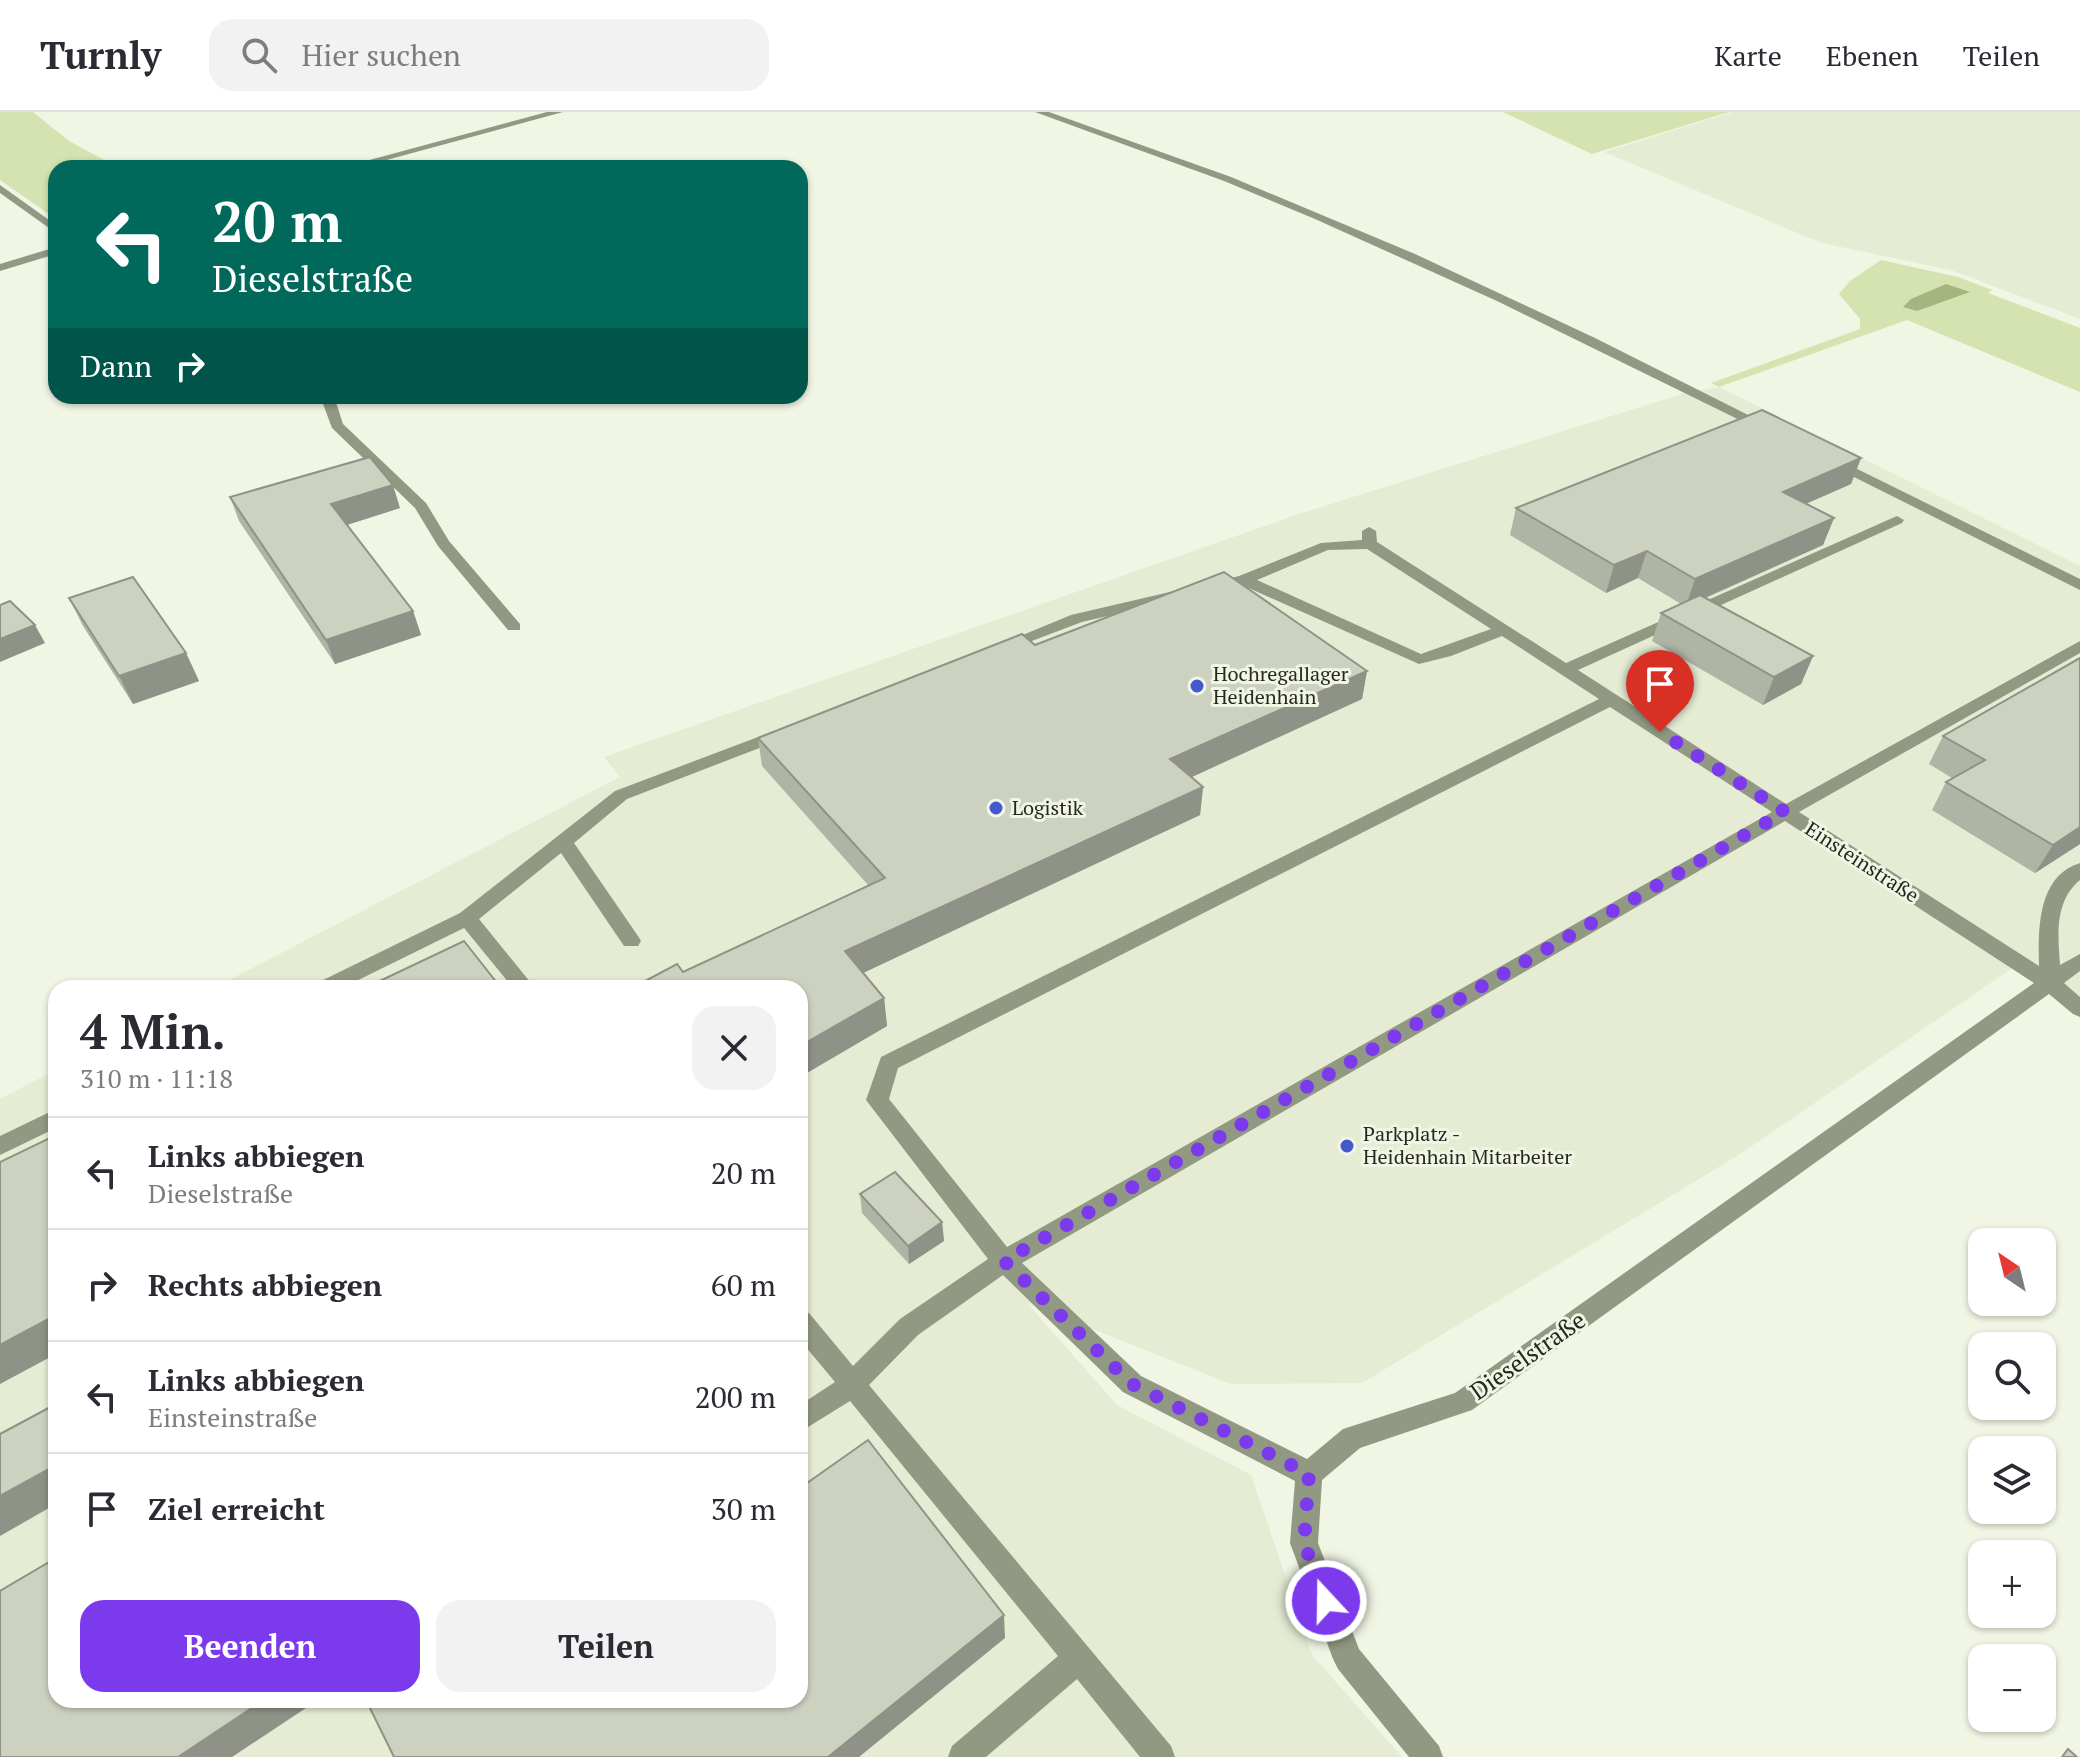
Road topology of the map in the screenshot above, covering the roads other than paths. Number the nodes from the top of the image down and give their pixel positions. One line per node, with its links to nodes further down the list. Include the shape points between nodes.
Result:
1 (558, 112): 3 (street)
2 (1040, 112): 9 (street, via 1198,168 1389,247)
3 (375, 160)
4 (0, 188): 5 (street)
5 (48, 224)
6 (48, 253): 7 (street)
7 (0, 268)
8 (330, 404): 14 (street, via 337,425 421,506 443,543)
9 (1788, 439)
10 (1816, 452): 13 (street)
11 (1897, 520): 18 (street)
12 (1244, 580): 15 (street, via 1419,659); 15 (street, Einsteinstraße, via 1326,546 1369,537); 17 (street, via 1077,618)
13 (2080, 585)
14 (514, 627)
15 (1503, 630): 18 (street, Einsteinstraße)
16 (2080, 646): 21 (street)
17 (989, 652)
18 (1565, 670): 19 (street, Einsteinstraße)
19 (1611, 700): 21 (street, Einsteinstraße); 33 (street, via 889,1063 877,1100)
20 (798, 727): 22 (street, via 621,795)
21 (1785, 812): 29 (street, Einsteinstraße); 33 (street)
22 (562, 840): 24 (street); 25 (street)
23 (2080, 870): 29 (street, via 2061,883 2050,907)
24 (467, 918): 27 (street); 28 (street)
25 (631, 941)
26 (2080, 961): 29 (street, Dieselstraße)
27 (340, 980)
28 (518, 980)
29 (2050, 983): 30 (street, Einsteinstraße); 37 (street, Dieselstraße, via 1463,1402 1352,1438)
30 (2080, 1009)
31 (48, 1122): 32 (street)
32 (0, 1146)
33 (1004, 1261): 35 (street, via 909,1327); 37 (street, via 1132,1384)
34 (808, 1331): 35 (street)
35 (853, 1384): 36 (street); 38 (street)
36 (808, 1415)
37 (1309, 1474): 41 (street, via 1304,1543 1348,1659)
38 (1079, 1658): 39 (street); 40 (street)
39 (963, 1757)
40 (1160, 1757)
41 (1428, 1757)

